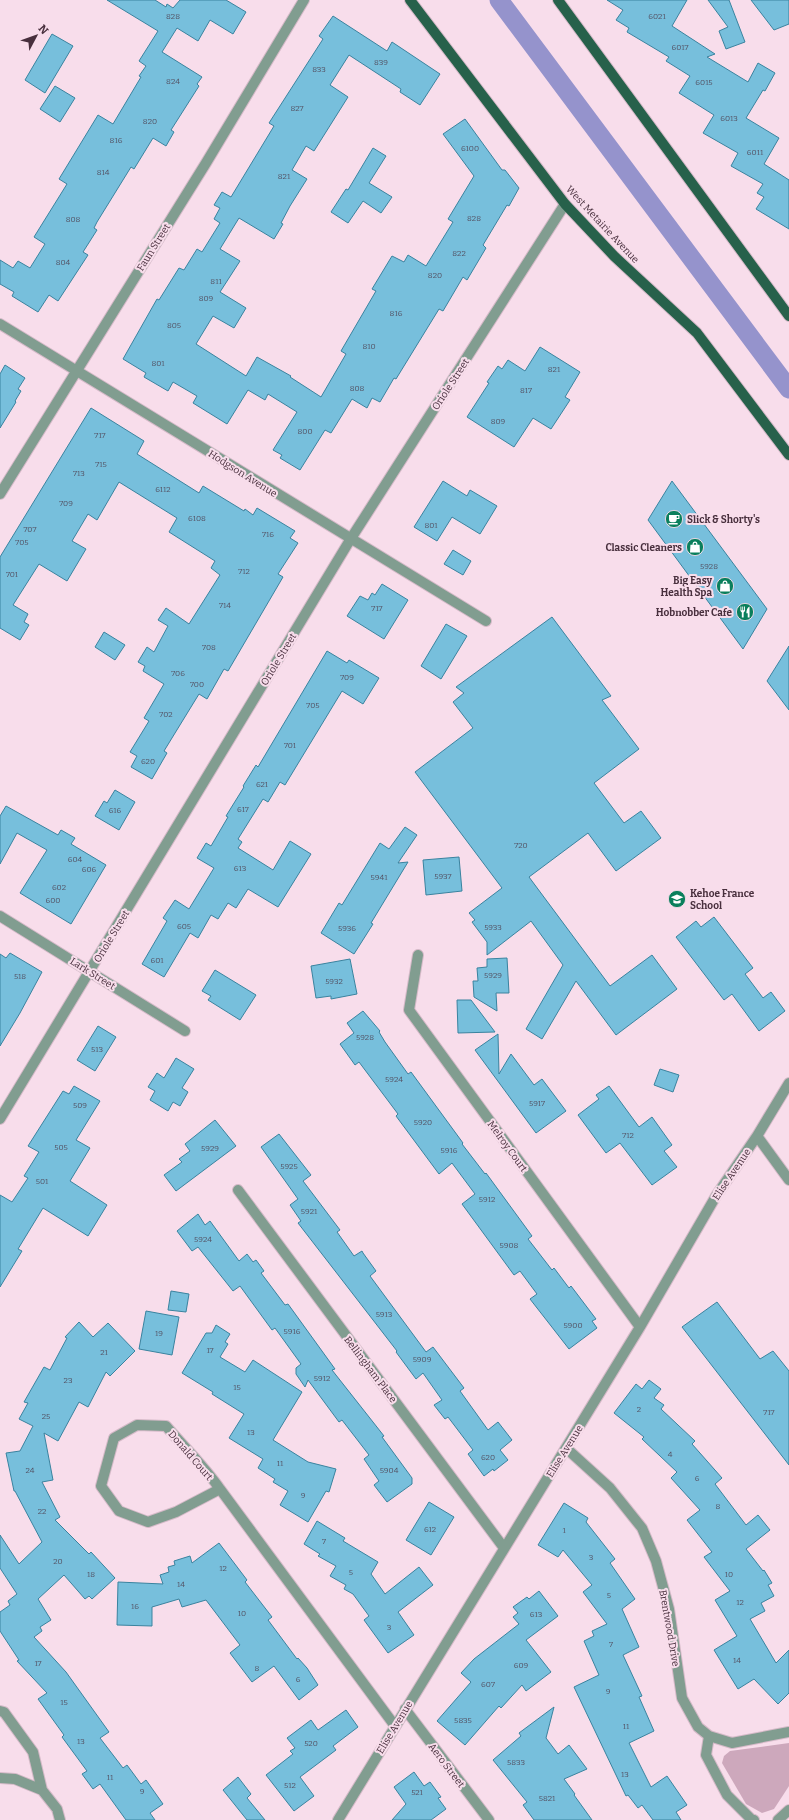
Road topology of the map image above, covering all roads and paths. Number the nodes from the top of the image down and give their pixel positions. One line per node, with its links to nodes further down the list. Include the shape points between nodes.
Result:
1 (304, 0): 7 (street, Faun Street, via 206,163)
2 (410, 0): 4 (main road, West Metairie Avenue)
3 (558, 0): 5 (main road)
4 (565, 204): 8 (main road, West Metairie Avenue, via 614,256 697,332); 10 (street, Oriole Street)
5 (789, 316)
6 (0, 324): 7 (street, Hodgson Avenue)
7 (76, 370): 9 (street, Faun Street); 10 (street, Hodgson Avenue)
8 (789, 455)
9 (0, 494)
10 (350, 540): 11 (street, Hodgson Avenue); 14 (street, Oriole Street)
11 (486, 621)
12 (0, 916): 14 (street, Lark Street)
13 (418, 955): 21 (street, Melroy Court, via 409,1010)
14 (90, 971): 15 (street, Lark Street); 17 (street, Oriole Street)
15 (185, 1031)
16 (789, 1083): 18 (street, Elise Avenue)
17 (0, 1119)
18 (757, 1136): 19 (street); 21 (street, Elise Avenue, via 716,1196)
19 (789, 1180)
20 (238, 1190): 24 (street, Bellingham Place)
21 (640, 1326): 22 (street, Elise Avenue)
22 (566, 1448): 24 (street, Elise Avenue); 29 (street, Brentwood Drive, via 610,1488 642,1528 656,1561 669,1609 682,1698 698,1727)
23 (220, 1489): 23 (street, Donald Court, via 166,1426 137,1426 114,1438 101,1486 119,1511 148,1522 176,1512); 27 (street, Donald Court)
24 (504, 1548): 25 (street, Elise Avenue)
25 (405, 1710): 27 (street, Elise Avenue); 35 (street, Aero Street)
26 (0, 1711): 31 (street, via 4,1712 33,1752)
27 (395, 1726): 34 (street, Elise Avenue)
28 (789, 1732): 29 (street, Brentwood Drive, via 732,1743)
29 (709, 1736): 36 (street, via 706,1755 727,1795)
30 (0, 1778): 31 (street, via 15,1779)
31 (42, 1790): 33 (street, via 57,1809)
32 (789, 1810): 37 (street)
33 (60, 1820)
34 (338, 1820)
35 (489, 1820)
36 (754, 1820)
37 (778, 1820)

